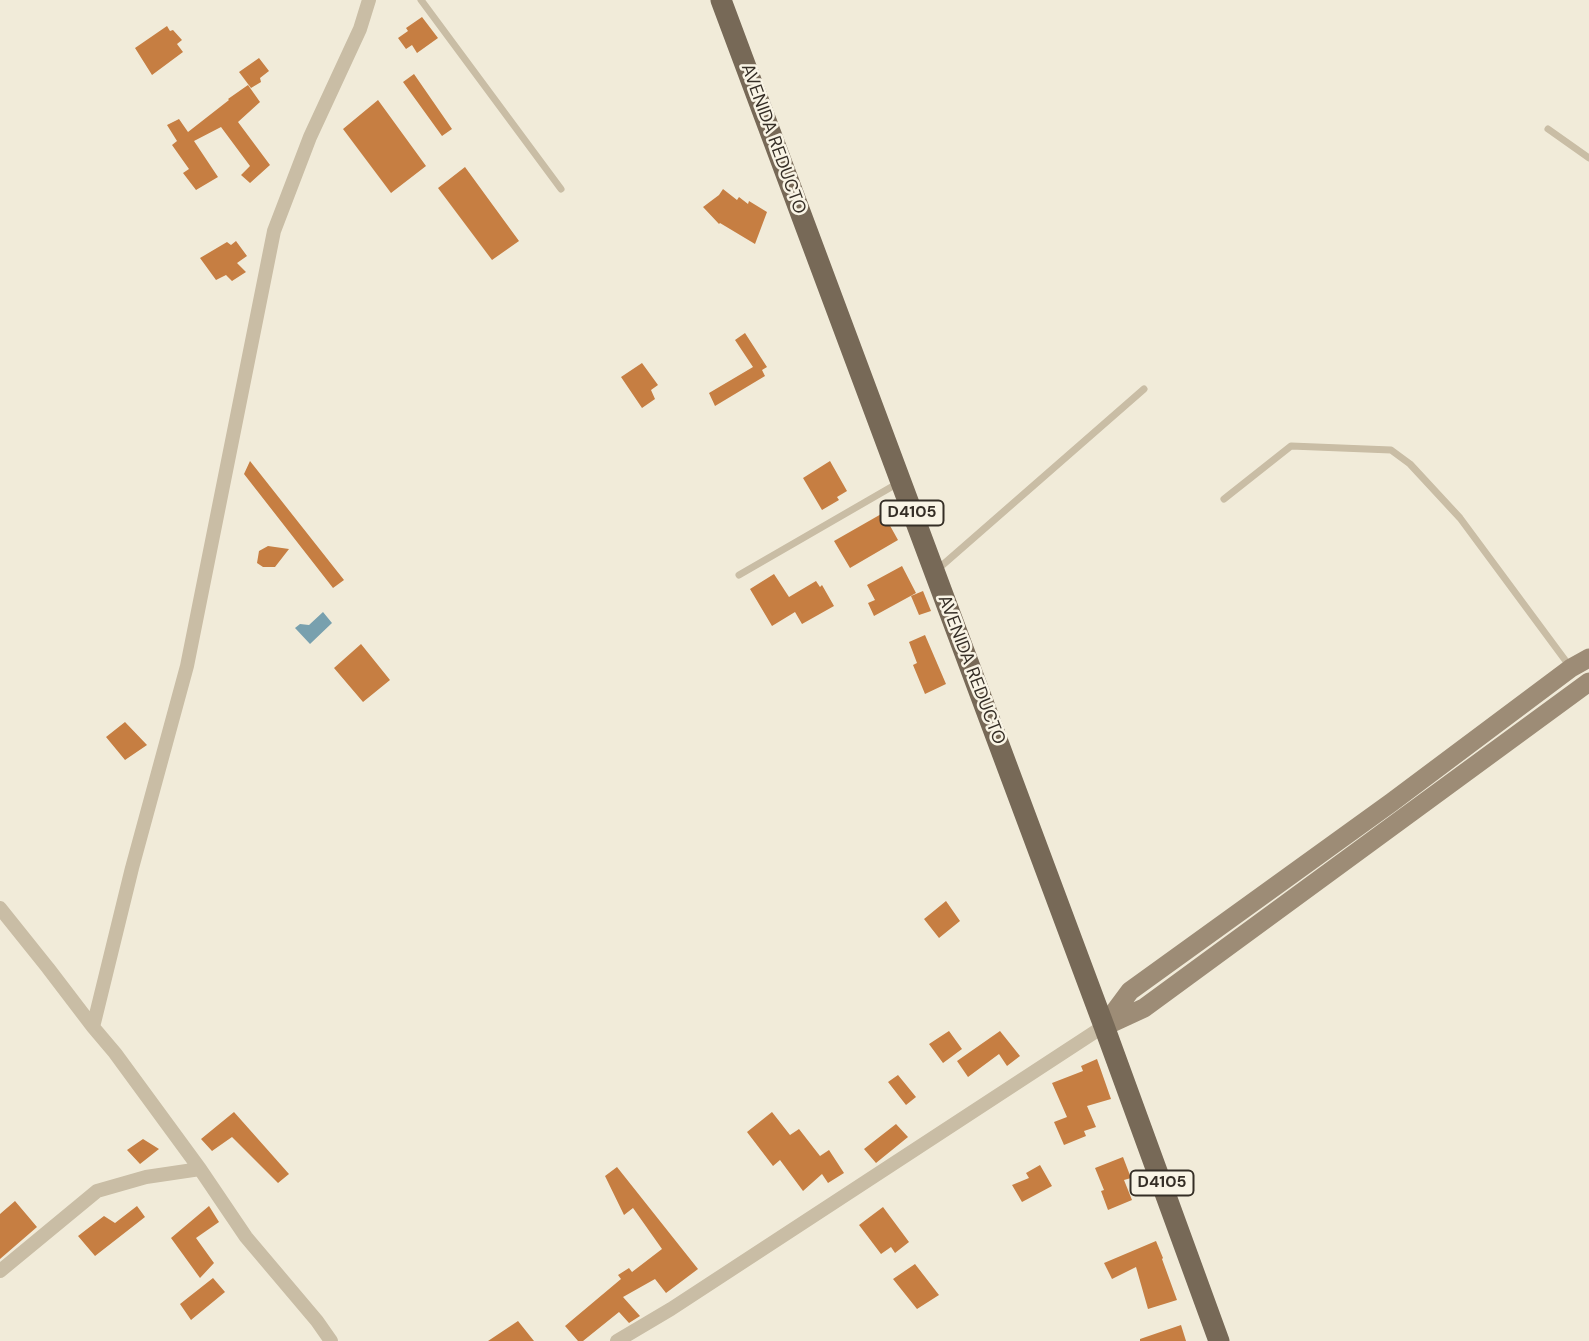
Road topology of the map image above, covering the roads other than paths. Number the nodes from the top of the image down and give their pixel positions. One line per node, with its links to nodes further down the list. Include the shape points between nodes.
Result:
1 (369, 0): 18 (street, via 274,232 187,666)
2 (421, 0): 6 (lane)
3 (721, 0): 8 (main road, AVENIDA REDUCTO / D4105)
4 (1548, 129): 5 (lane)
5 (1589, 158)
6 (561, 189)
7 (1144, 389): 10 (lane)
8 (900, 481): 10 (main road, AVENIDA REDUCTO / D4105); 11 (lane)
9 (1224, 499): 13 (lane, via 1291,446 1391,450 1460,518)
10 (935, 572): 17 (main road, AVENIDA REDUCTO / D4105)
11 (739, 575)
12 (1589, 658): 13 (street)
13 (1571, 668): 14 (street); 15 (street)
14 (1586, 684): 15 (street)
15 (1398, 809): 17 (street, via 1130,991)
16 (0, 908): 18 (street)
17 (1104, 1026): 22 (street); 23 (main road, AVENIDA REDUCTO / D4105)
18 (93, 1027): 19 (street)
19 (200, 1169): 20 (street, via 97,1191); 21 (street, via 246,1237)
20 (0, 1271)
21 (331, 1341)
22 (617, 1341)
23 (1219, 1341)

